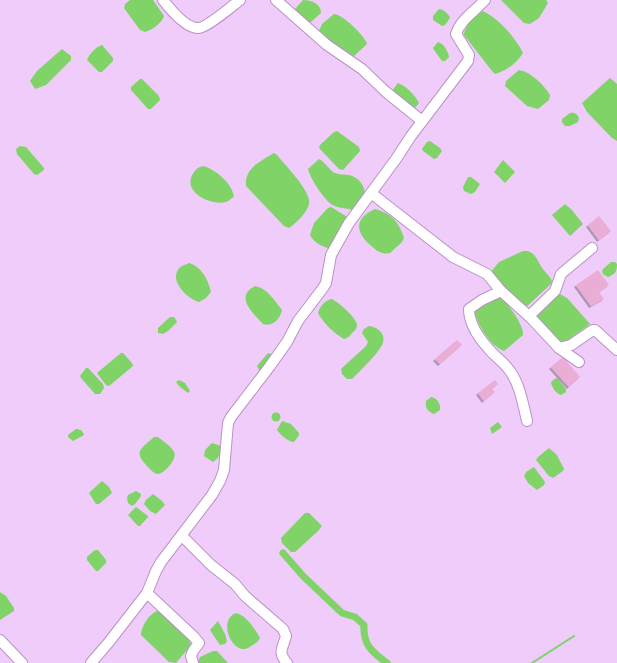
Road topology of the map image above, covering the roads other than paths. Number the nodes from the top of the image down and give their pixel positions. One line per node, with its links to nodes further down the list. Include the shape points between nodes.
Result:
1 (163, 0): 2 (street, via 179,18 195,28 201,28)
2 (240, 0)
3 (276, 0): 5 (street, via 327,45 362,69)
4 (485, 0): 5 (street, via 460,23 457,30 456,34 469,55 468,61)
5 (422, 121): 6 (street)
6 (371, 193): 8 (street, via 453,257 487,274); 14 (street, via 349,223 331,255 323,288 298,321 270,366 230,417 224,470 220,481)
7 (592, 248): 9 (street, via 560,274 555,291)
8 (502, 291): 9 (street); 13 (street, via 482,300 469,310 469,316 487,348 510,370 518,387)
9 (529, 316): 10 (street)
10 (559, 348): 11 (street, via 570,345 593,330 599,332); 12 (street)
11 (617, 350)
12 (579, 362)
13 (527, 421)
14 (182, 536): 15 (street, via 156,571); 20 (street, via 283,630 286,636 281,651)
15 (147, 593): 18 (street); 19 (street, via 199,643 190,656)
16 (0, 640): 17 (street)
17 (22, 663)
18 (91, 663)
19 (193, 663)
20 (287, 663)

